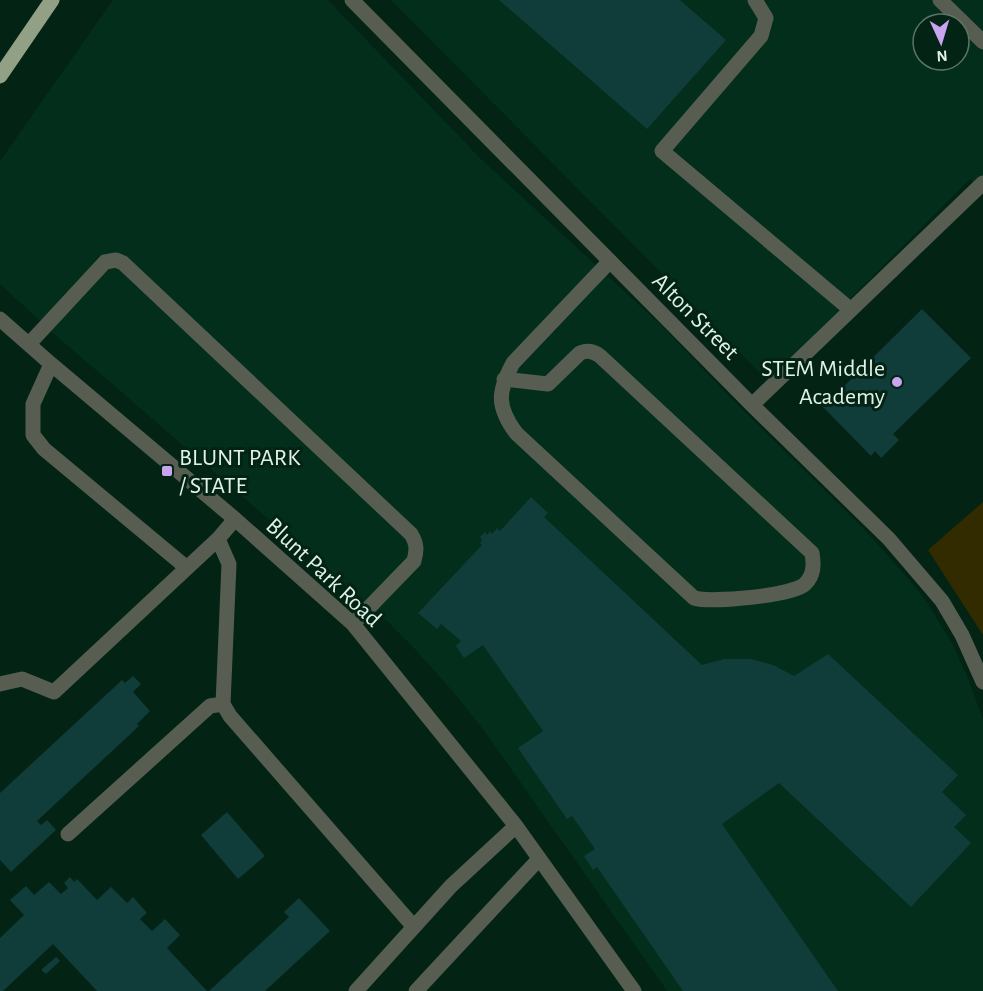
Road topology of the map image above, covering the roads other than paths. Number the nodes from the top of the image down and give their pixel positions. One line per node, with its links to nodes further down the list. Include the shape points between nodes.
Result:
1 (52, 0): 6 (main road)
2 (352, 0): 8 (street, Alton Street)
3 (755, 0): 9 (street, via 765,18 761,36 662,151)
4 (940, 0): 5 (street)
5 (983, 42)
6 (0, 76)
7 (983, 183): 9 (street)
8 (610, 261): 13 (street, via 513,363); 14 (street, Alton Street)
9 (851, 310): 14 (street)
10 (0, 319): 11 (street, Blunt Park Road)
11 (29, 344): 12 (street, Blunt Park Road); 18 (street, via 105,262 123,263 411,534 416,542 414,561)
12 (51, 364): 15 (street, Blunt Park Road); 17 (street, via 33,404 33,435 44,449)
13 (504, 379): 13 (street, via 501,402 516,433 694,598 714,601 791,592 811,576 812,553 594,352 580,352 548,384)
14 (752, 405): 19 (street, Alton Street, via 889,539 942,601)
15 (235, 519): 16 (street); 18 (street, Blunt Park Road)
16 (218, 539): 17 (street); 21 (street, via 229,564)
17 (187, 568): 20 (street, via 54,692 22,679)
18 (353, 624): 22 (street, Blunt Park Road)
19 (983, 682)
20 (0, 684)
21 (223, 704): 23 (street, via 210,706); 25 (street)
22 (516, 826): 24 (street, Blunt Park Road); 25 (street)
23 (68, 834)
24 (539, 859): 27 (street); 28 (street, Blunt Park Road)
25 (414, 927): 26 (street)
26 (356, 991)
27 (417, 991)
28 (634, 991)

